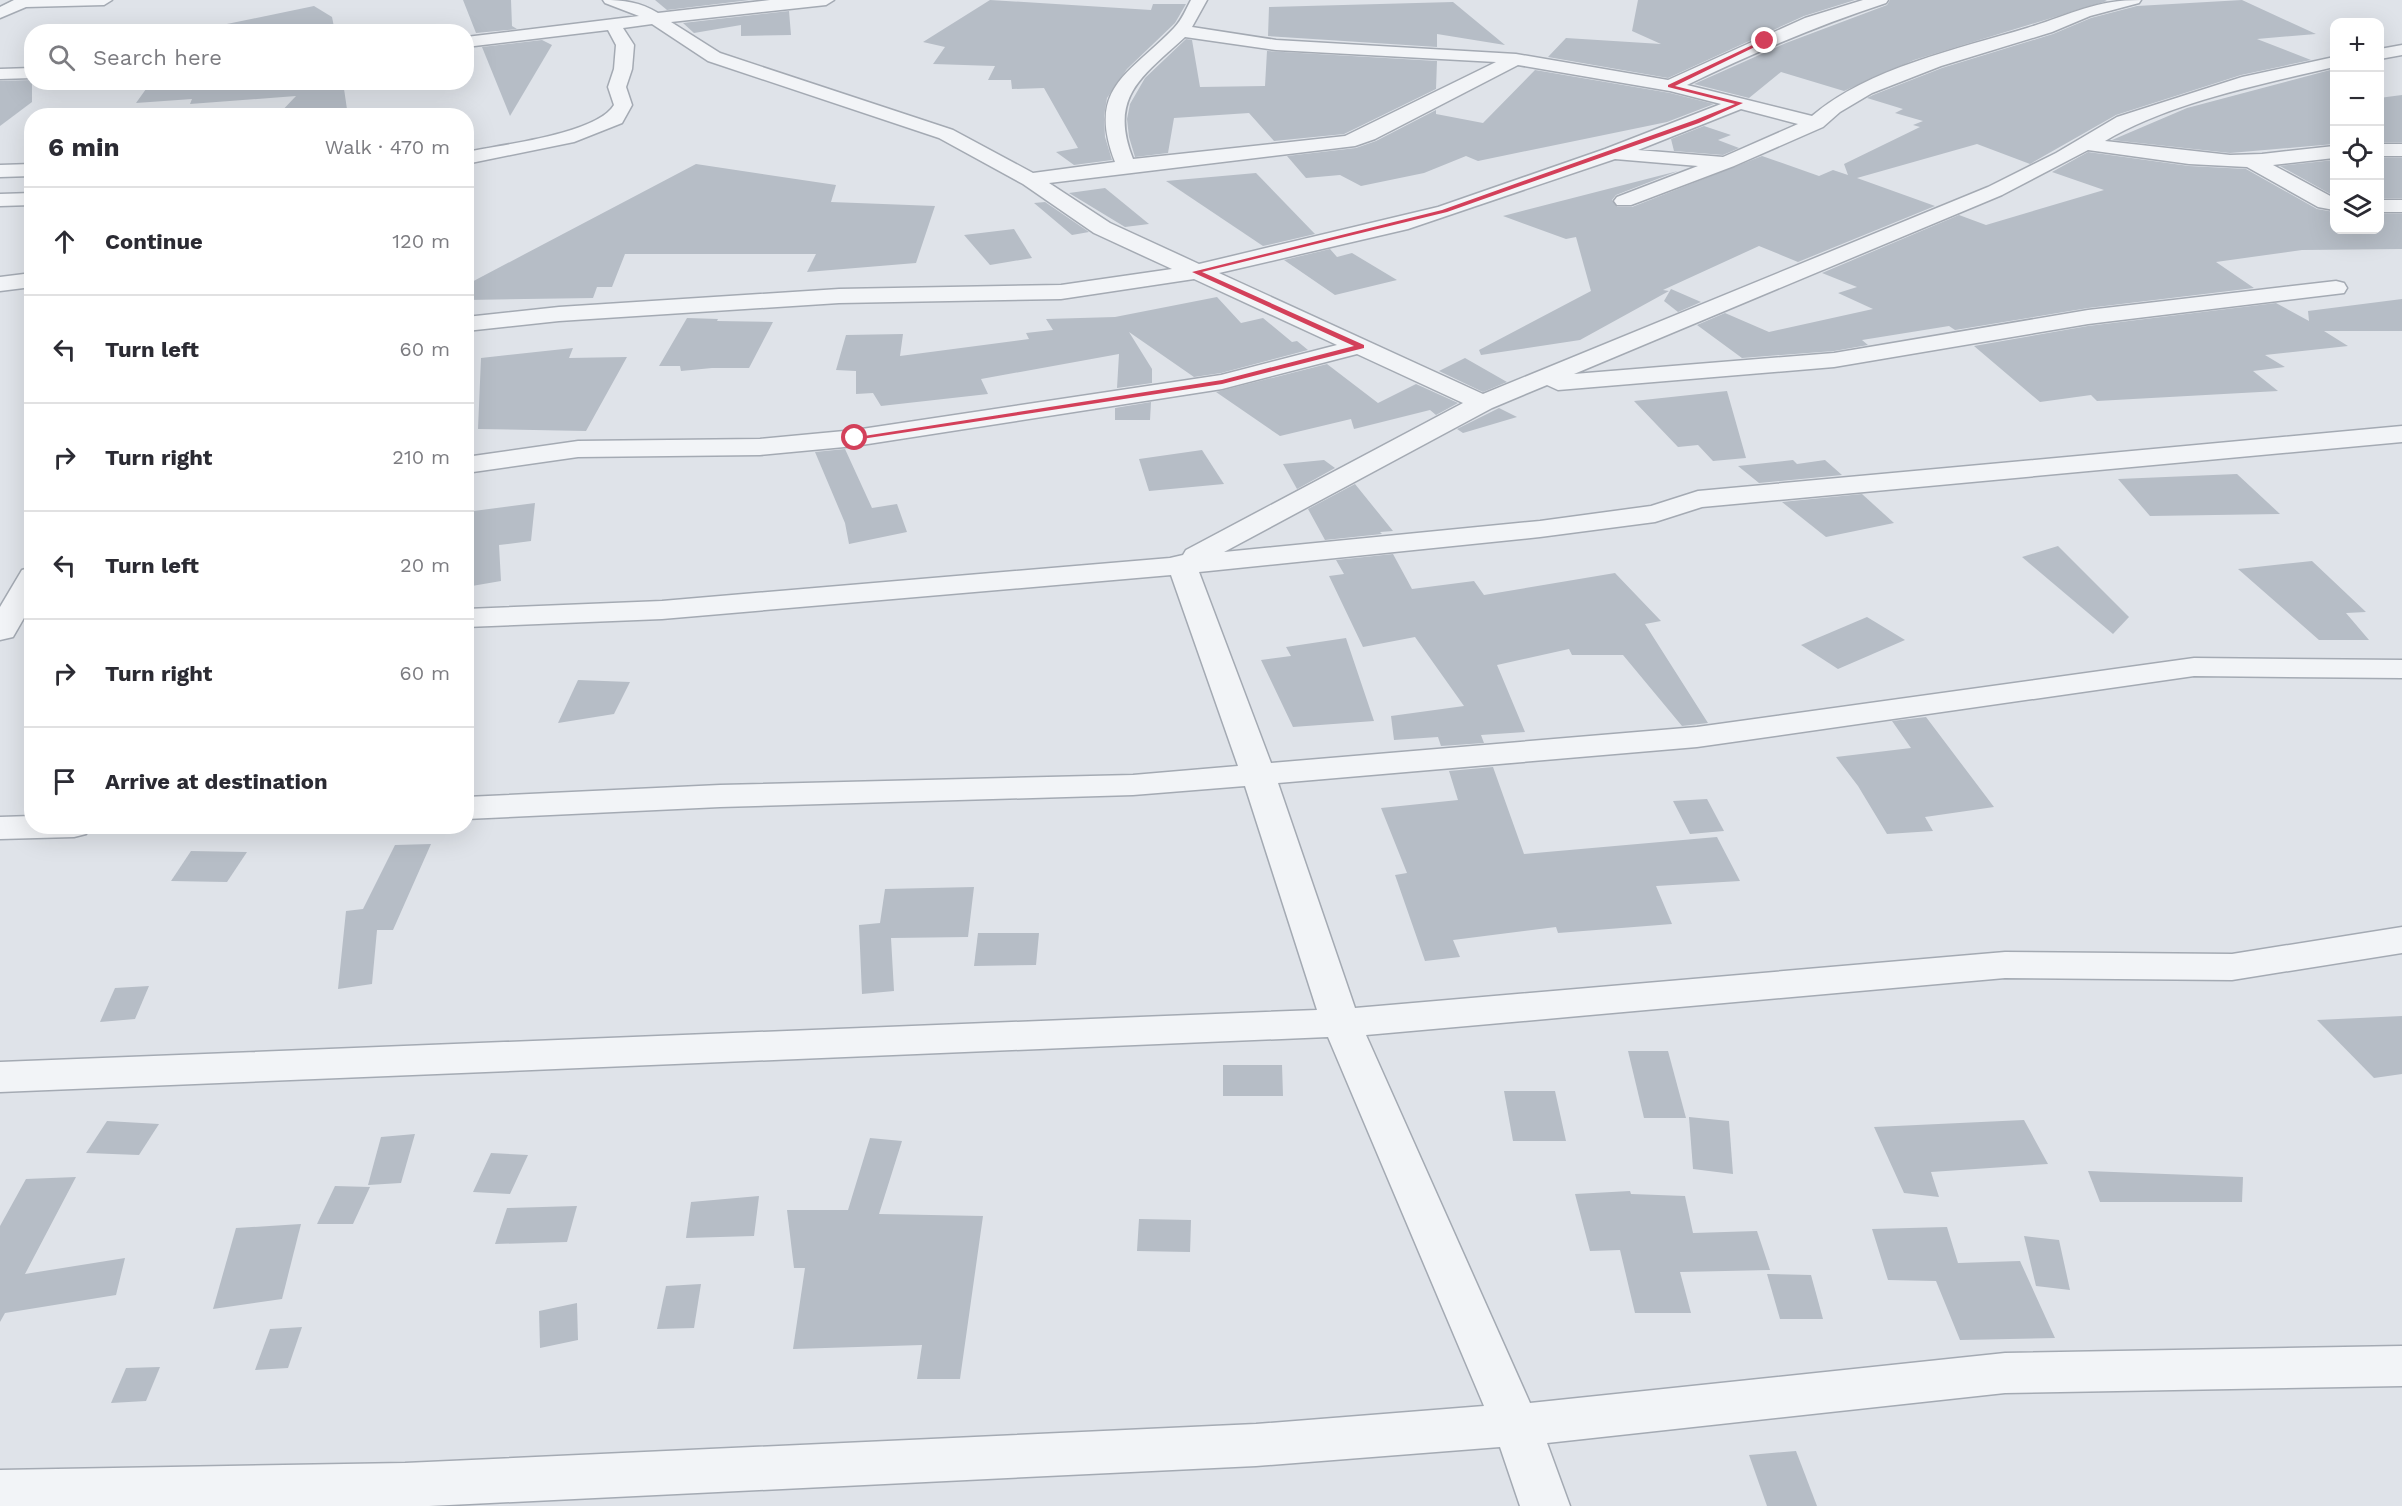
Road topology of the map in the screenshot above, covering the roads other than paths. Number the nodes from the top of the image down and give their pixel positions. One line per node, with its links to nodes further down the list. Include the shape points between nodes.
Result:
1 (104, 0): 7 (street)
2 (611, 0): 9 (street, via 640,9)
3 (826, 0): 9 (street)
4 (1199, 0): 11 (street)
5 (1880, 0): 19 (street, via 1811,22)
6 (2133, 0): 21 (street, via 2084,12 2046,28 1935,62 1866,89)
7 (41, 1): 8 (street, via 10,6)
8 (0, 13)
9 (652, 19): 10 (street); 33 (street, via 714,57 946,134)
10 (613, 24): 12 (street); 27 (street, via 625,45 617,87 623,105 615,119 567,138)
11 (1182, 31): 15 (street, via 1276,45); 30 (street, via 1142,63 1124,86 1114,112 1114,129)
12 (474, 41)
13 (2402, 50): 14 (street)
14 (2384, 53)
15 (1516, 59): 19 (street); 30 (street, via 1348,142)
16 (2330, 63): 22 (street, via 2248,81 2134,118)
17 (24, 73): 18 (street)
18 (0, 74)
19 (1670, 86): 20 (street)
20 (1740, 103): 21 (street); 25 (street)
21 (1816, 123): 29 (street)
22 (2085, 144): 28 (street, via 2190,158); 46 (street, via 1995,191)
23 (2384, 150): 24 (street)
24 (2402, 150)
25 (1612, 153): 29 (street); 40 (street, via 1411,221)
26 (2330, 153): 28 (street)
27 (474, 156)
28 (2251, 161): 37 (street)
29 (1727, 162): 36 (street)
30 (1126, 166): 33 (street)
31 (24, 170): 32 (street)
32 (0, 171)
33 (1030, 180): 40 (street, via 1102,228)
34 (24, 199): 35 (street)
35 (0, 200)
36 (1624, 201)
37 (2330, 204)
38 (2384, 206): 39 (street)
39 (2402, 206)
40 (1195, 272): 44 (street, via 1061,292 839,296 570,313); 45 (street)
41 (24, 281): 42 (street)
42 (0, 284)
43 (2336, 288): 46 (street, via 2088,317 1834,360)
44 (474, 323)
45 (1361, 346): 47 (street); 49 (street, via 1222,382 855,438 760,447 578,449)
46 (1526, 385): 47 (street)
47 (1483, 403): 50 (street)
48 (2402, 434): 50 (street, via 1698,499 1655,514 1540,530)
49 (474, 464)
50 (1181, 563): 52 (street, via 847,596 662,610); 56 (street)
51 (24, 590): 54 (street)
52 (474, 618)
53 (24, 630): 54 (street)
54 (1, 631)
55 (2402, 669): 56 (street, via 2194,667 1697,737)
56 (1258, 774): 57 (street, via 1133,784); 61 (street)
57 (474, 808)
58 (24, 827): 59 (street)
59 (0, 828)
60 (2402, 940): 61 (street, via 2232,967 2005,965)
61 (1341, 1023): 62 (street); 64 (street)
62 (0, 1077)
63 (2402, 1366): 64 (street, via 2005,1373)
64 (1516, 1425): 65 (street, via 1256,1445 405,1485); 66 (street)
65 (0, 1492)
66 (1545, 1506)

